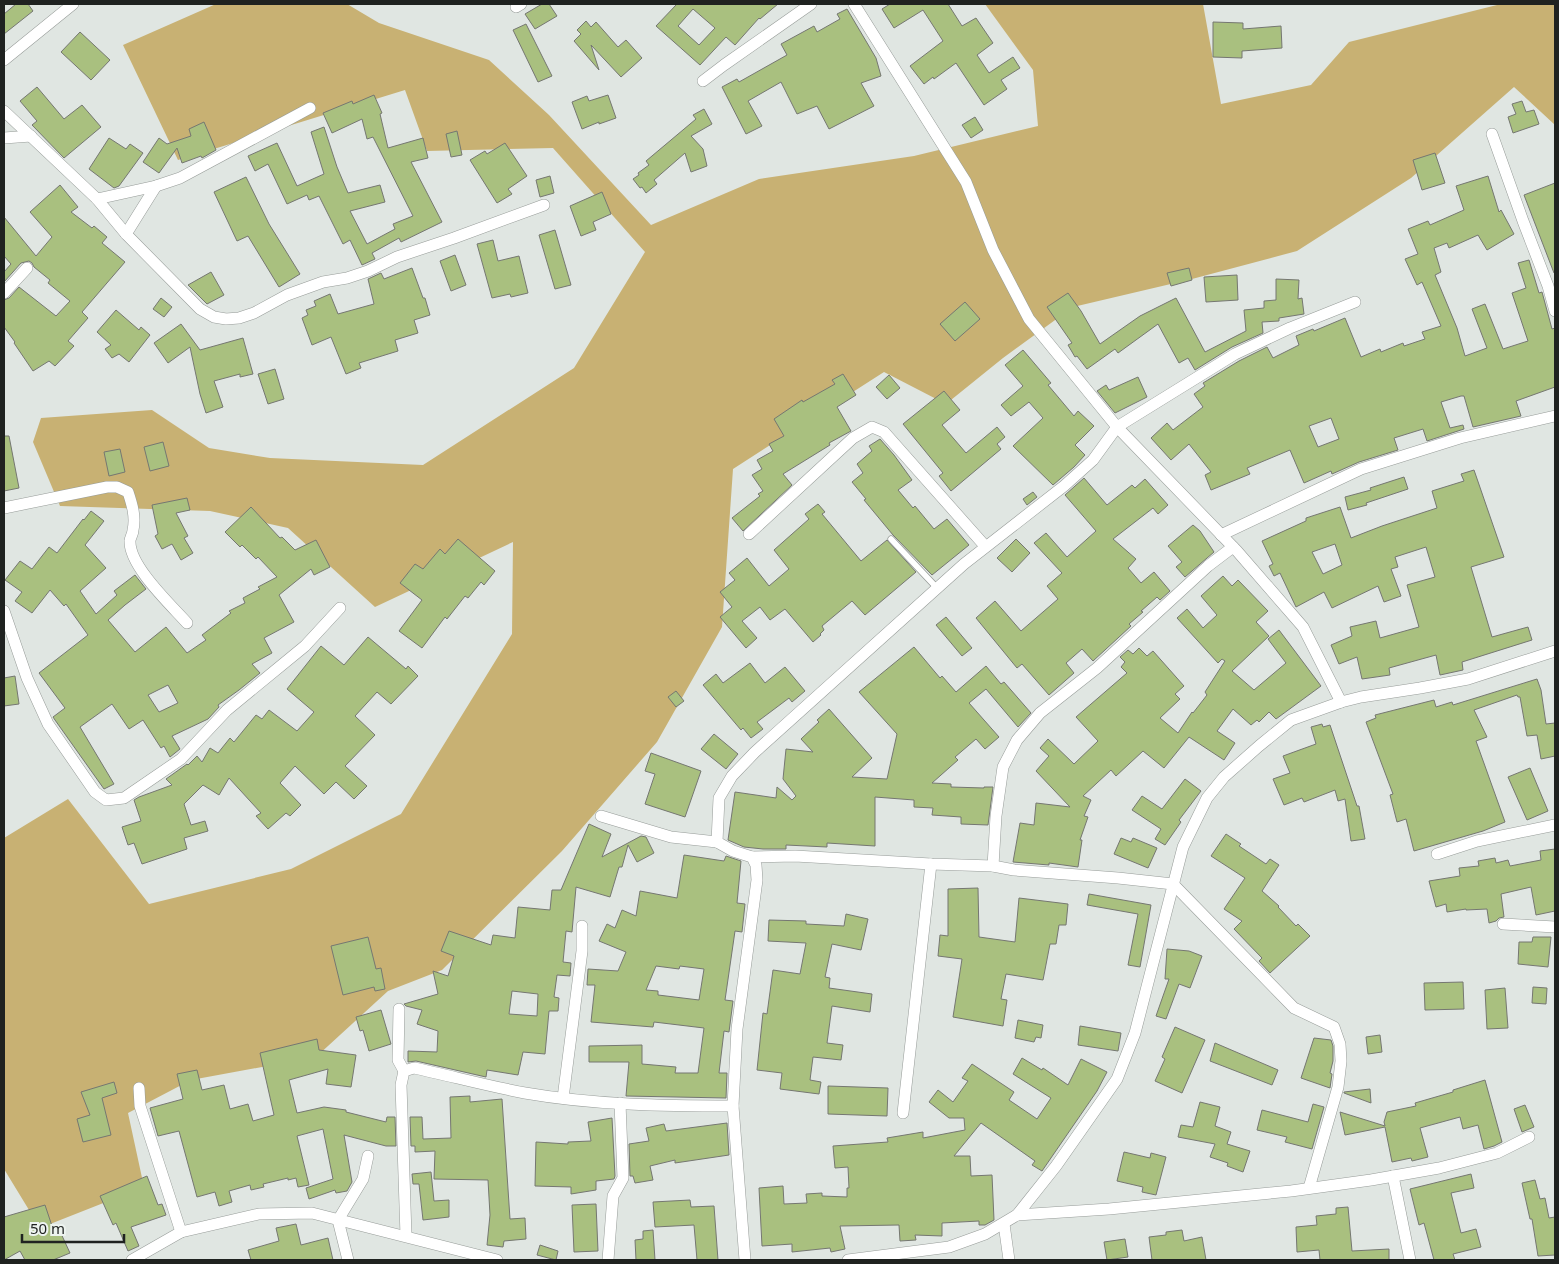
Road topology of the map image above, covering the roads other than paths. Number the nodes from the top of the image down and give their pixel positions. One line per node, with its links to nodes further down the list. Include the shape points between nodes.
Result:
1 (73, 4): 4 (street)
2 (811, 4): 5 (street)
3 (854, 4): 21 (street, via 966,182 993,250 1029,319)
4 (4, 60)
5 (703, 81)
6 (310, 108): 11 (street, via 180,178)
7 (4, 111): 9 (street)
8 (1492, 134): 16 (street, via 1523,221)
9 (31, 136): 10 (street); 12 (street)
10 (4, 138)
11 (156, 186): 12 (street); 14 (street)
12 (97, 199): 14 (street)
13 (544, 205): 14 (street, via 347,278 296,292 254,313 226,319 200,309)
14 (126, 234)
15 (28, 268): 17 (street)
16 (1552, 284): 19 (street)
17 (4, 294)
18 (1355, 302): 21 (street, via 1235,354)
19 (1555, 311)
20 (1555, 416): 24 (street, via 1460,438 1361,469)
21 (1117, 427): 24 (street); 26 (street, via 1092,460 1064,486)
22 (4, 508): 31 (street, via 107,487 128,492 133,506 134,528 130,542 142,574)
23 (749, 534): 26 (street, via 853,438 872,427 884,432)
24 (1221, 534): 27 (street)
25 (891, 539): 28 (lane)
26 (986, 546): 28 (street)
27 (1233, 547): 33 (street, via 1303,627); 40 (street, via 1208,566 1098,668 1040,713 1017,740 1002,767)
28 (937, 588): 36 (street, via 732,776 719,798)
29 (340, 608): 30 (street, via 305,646 227,710 181,759 124,798 106,800 95,792 48,724 27,678)
30 (4, 611)
31 (187, 623)
32 (1555, 651): 33 (street, via 1468,679)
33 (1341, 702): 41 (street, via 1291,720 1224,777 1207,798 1183,847)
34 (602, 816): 36 (street, via 671,837)
35 (1555, 825): 37 (street, via 1477,841)
36 (718, 842): 38 (street)
37 (1437, 854)
38 (752, 857): 39 (street, via 795,856); 50 (street, via 757,880 737,1029)
39 (931, 864): 40 (street); 51 (street)
40 (993, 866): 41 (street)
41 (1173, 884): 55 (street, via 1294,1008 1334,1027 1340,1044 1338,1086); 56 (street, via 1135,1033 1117,1080)
42 (1503, 924): 44 (street)
43 (582, 926): 48 (street, via 582,951)
44 (1555, 927)
45 (399, 1009): 46 (street, via 398,1060)
46 (404, 1071): 48 (street, via 414,1068 525,1093); 60 (street, via 401,1085)
47 (139, 1088): 59 (street, via 140,1106)
48 (563, 1098): 49 (street)
49 (620, 1104): 50 (street); 64 (street, via 623,1178 613,1196)
50 (733, 1106): 65 (street)
51 (902, 1113)
52 (1529, 1137): 54 (street, via 1497,1153)
53 (368, 1156): 57 (street, via 364,1179)
54 (1394, 1176): 55 (street); 68 (street)
55 (1309, 1188): 56 (street)
56 (1017, 1215): 58 (street)
57 (338, 1220): 59 (street, via 312,1213 259,1214); 60 (street); 62 (street)
58 (1004, 1224): 66 (street, via 950,1247); 67 (street)
59 (180, 1232): 61 (street)
60 (406, 1236): 63 (street)
61 (132, 1260)
62 (348, 1260)
63 (497, 1260)
64 (608, 1260)
65 (746, 1260)
66 (848, 1260)
67 (1010, 1260)
68 (1410, 1260)

